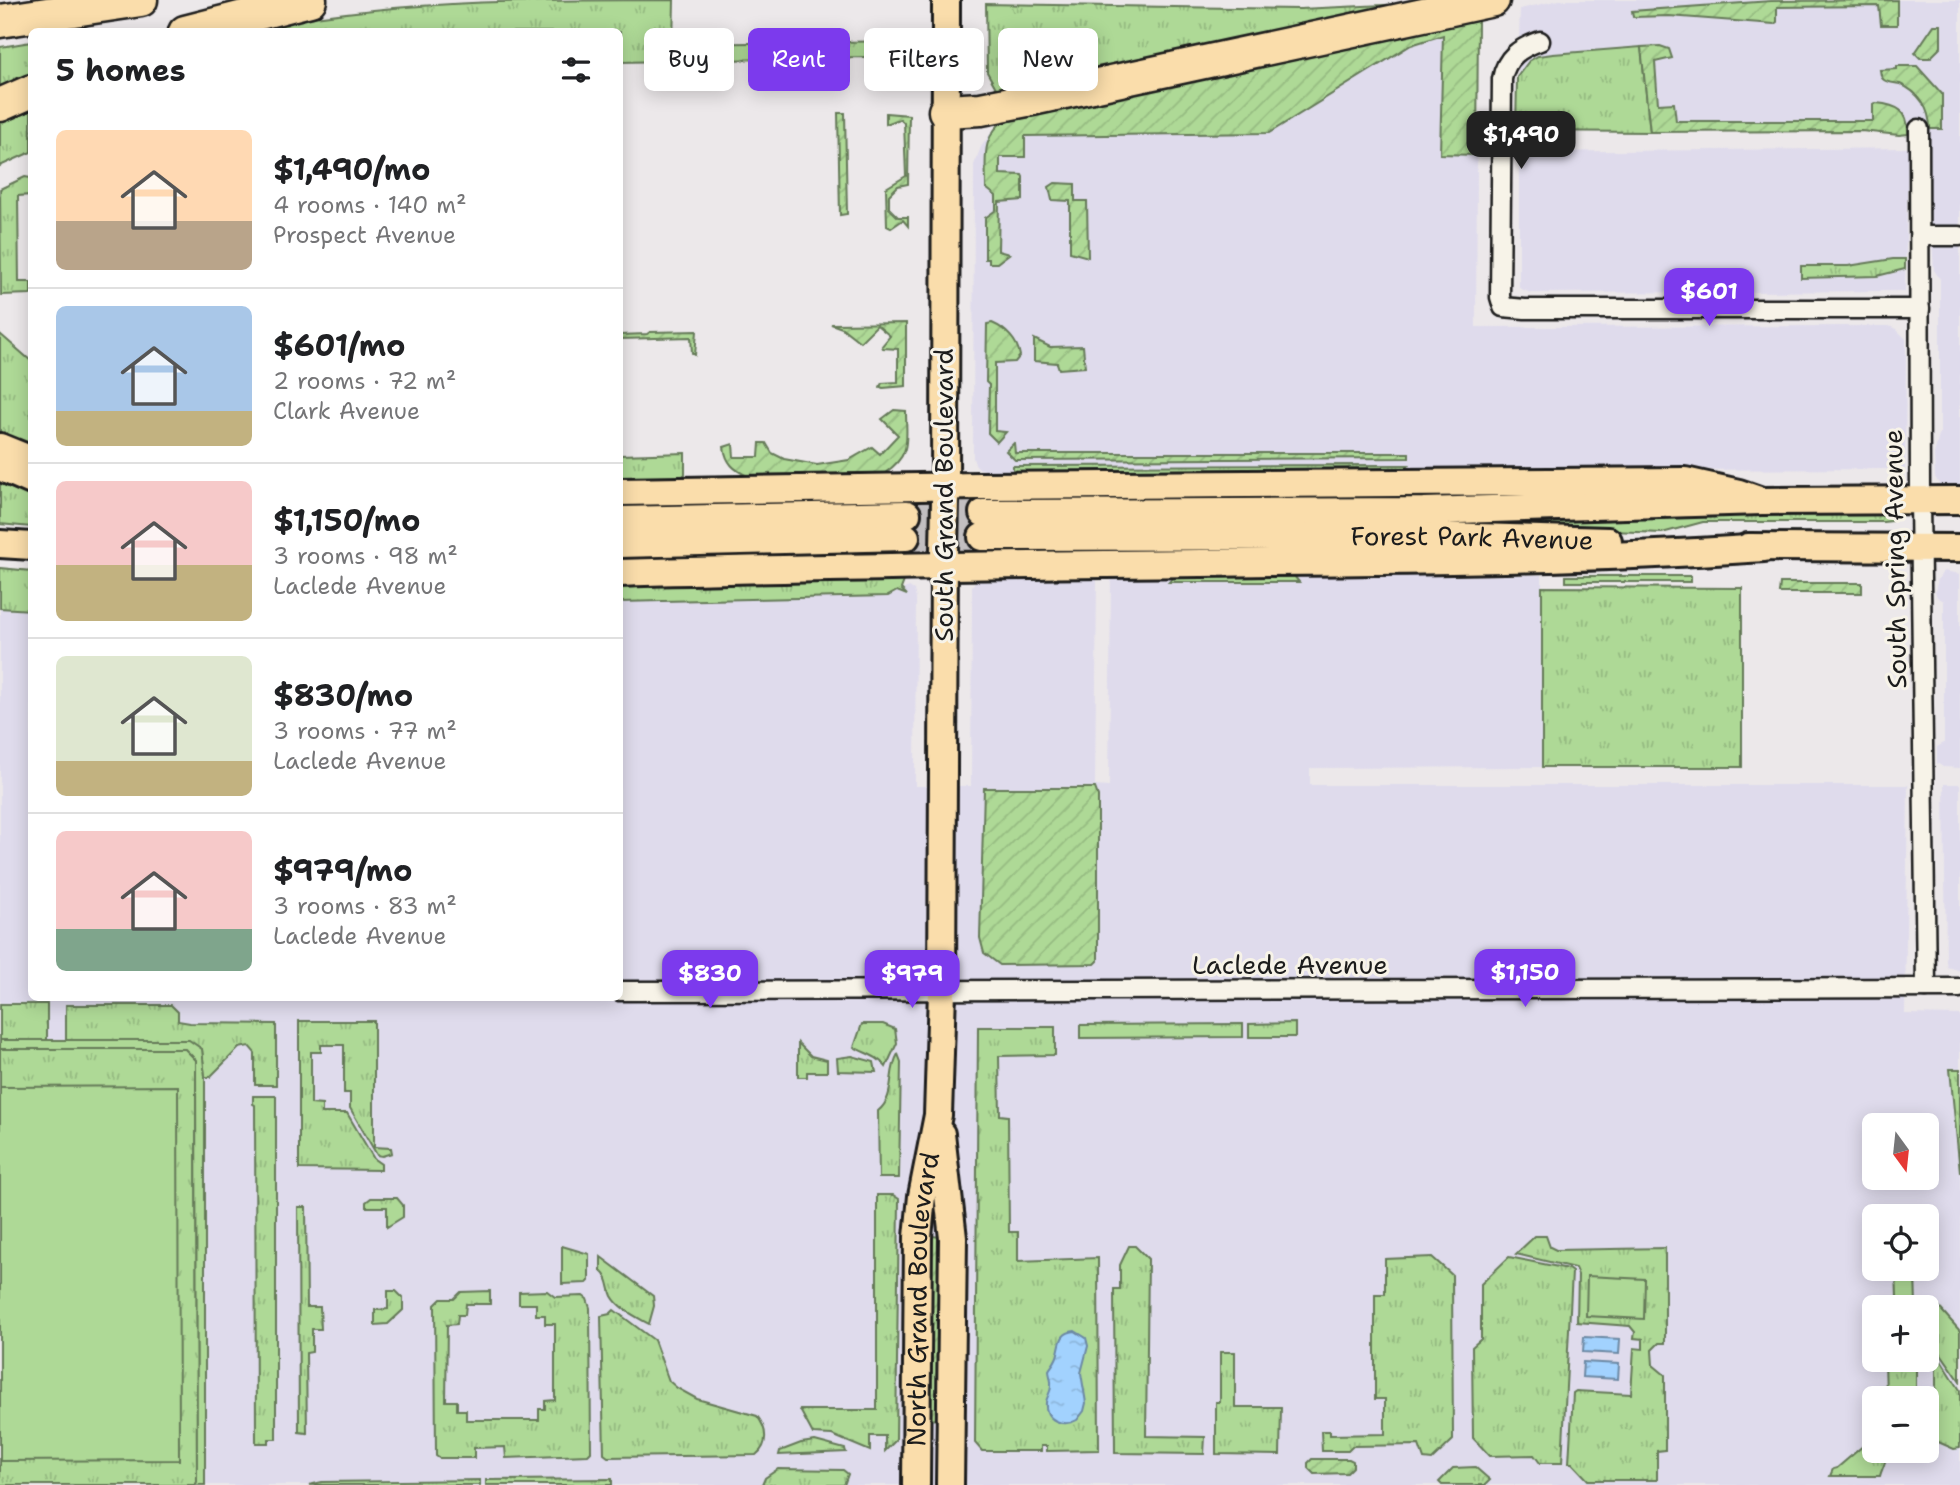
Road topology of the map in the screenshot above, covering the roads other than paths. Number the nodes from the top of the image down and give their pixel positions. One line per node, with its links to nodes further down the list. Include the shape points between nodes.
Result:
1 (141, 0): 5 (highway)
2 (310, 0): 6 (highway)
3 (946, 0): 10 (main road, South Grand Boulevard)
4 (1493, 0): 10 (highway, via 1000,106)
5 (0, 21)
6 (201, 28)
7 (1541, 41): 14 (street, via 1512,56 1502,79 1503,306)
8 (28, 93): 9 (highway)
9 (0, 105)
10 (946, 111): 20 (main road, South Grand Boulevard)
11 (1919, 129): 12 (street, South Spring Avenue)
12 (1920, 236): 13 (street); 14 (street, South Spring Avenue)
13 (1960, 236)
14 (1920, 309): 21 (street, South Spring Avenue)
15 (0, 447): 16 (main road)
16 (28, 458)
17 (0, 467): 18 (main road)
18 (28, 479)
19 (623, 492): 20 (main road)
20 (945, 494): 23 (main road, via 1685,481); 31 (main road, South Grand Boulevard, bridge)
21 (1920, 500): 22 (main road, Forest Park Avenue); 23 (main road, Forest Park Avenue); 29 (street, South Spring Avenue)
22 (1960, 500)
23 (1762, 501): 28 (main road, Forest Park Avenue, via 982,525)
24 (623, 520): 26 (main road, via 906,526)
25 (0, 544): 27 (main road)
26 (623, 544)
27 (28, 547)
28 (1764, 548): 29 (main road, Forest Park Avenue); 31 (main road, via 1530,560)
29 (1921, 548): 30 (main road, Forest Park Avenue); 33 (street, South Spring Avenue)
30 (1960, 548)
31 (944, 558): 32 (main road); 36 (main road, South Grand Boulevard)
32 (623, 573)
33 (1926, 988): 34 (street, Laclede Avenue); 36 (street, Laclede Avenue)
34 (1960, 988)
35 (623, 991): 36 (street, Laclede Avenue)
36 (942, 991): 37 (main road, North Grand Boulevard)
37 (938, 1115): 38 (main road, North Grand Boulevard, via 918,1237); 39 (main road, North Grand Boulevard, via 953,1238)
38 (916, 1485)
39 (950, 1485)

